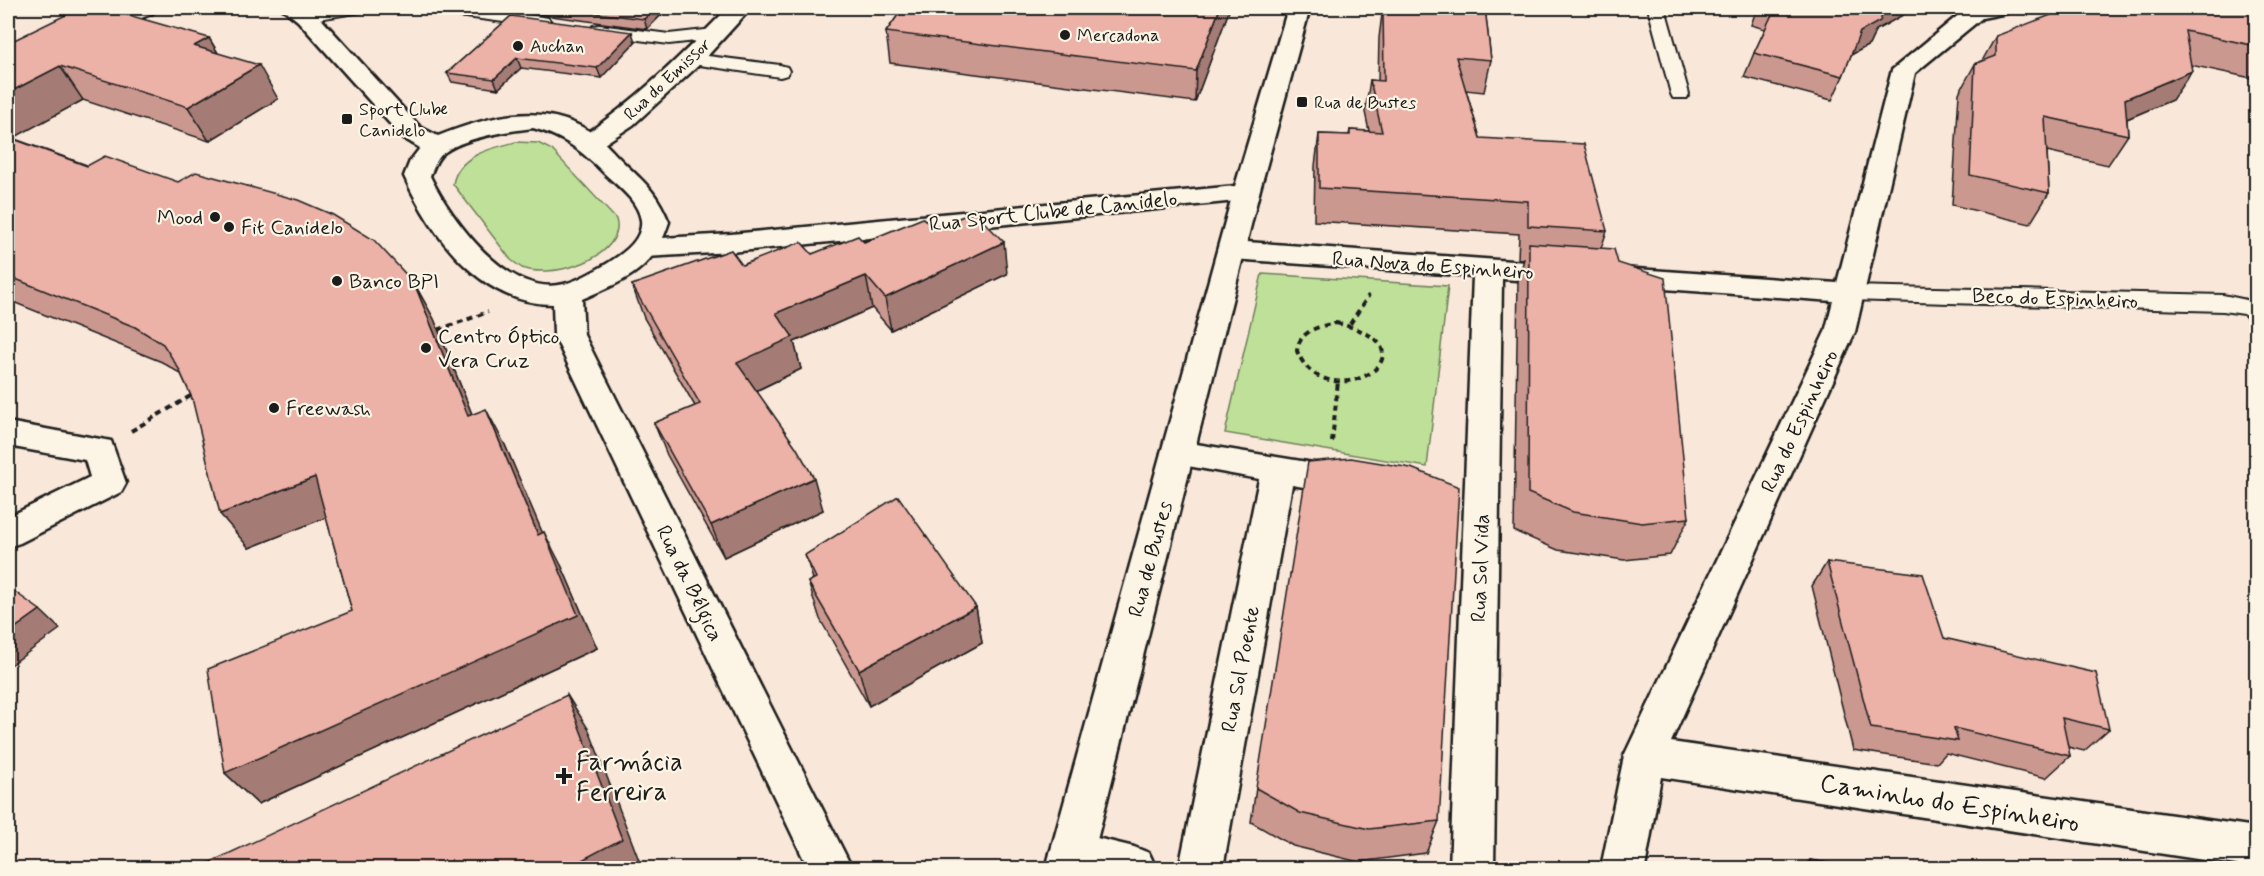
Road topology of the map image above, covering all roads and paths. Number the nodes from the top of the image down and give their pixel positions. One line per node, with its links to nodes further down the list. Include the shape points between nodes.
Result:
1 (145, 8): 13 (street)
2 (355, 8): 8 (lane)
3 (435, 8): 9 (lane)
4 (740, 8): 11 (street, Rua do Emissor)
5 (1299, 8): 18 (street, Rua de Bustes)
6 (1656, 8): 15 (lane)
7 (1999, 8): 22 (street, Rua do Espinheiro, via 1975,12 1904,70)
8 (299, 12): 17 (street, via 411,132)
9 (564, 25)
10 (587, 28): 11 (lane, via 669,39)
11 (714, 34): 12 (street, Rua do Emissor)
12 (692, 59): 14 (lane); 16 (street, Rua do Emissor, via 624,120)
13 (8, 68)
14 (780, 70)
15 (1680, 94)
16 (589, 143): 17 (street, via 559,127 534,120 481,128); 19 (street, via 646,199 655,222)
17 (436, 146): 23 (street, via 417,176 428,203 474,259 512,287)
18 (1245, 193): 19 (street, Rua Sport Clube de Canidelo); 20 (street, Rua de Bustes)
19 (645, 248): 23 (street, via 613,274)
20 (1232, 250): 21 (street, Rua Nova do Espinheiro); 29 (street, Rua de Bustes)
21 (1488, 268): 22 (street, Rua Nova do Espinheiro); 40 (street, Rua Sol Vida, via 1465,501)
22 (1850, 293): 24 (lane, Beco do Espinheiro, via 2223,303 2251,308); 34 (street, Rua do Espinheiro, via 1840,332)
23 (567, 294): 37 (street, Rua da Bélgica, via 569,335)
24 (2256, 313)
25 (1338, 381): 25 (path, via 1311,371 1298,353 1298,344 1311,328 1336,322 1349,324 1363,328 1381,344 1383,363 1376,371 1352,381); 31 (path)
26 (201, 390): 28 (path)
27 (8, 434): 28 (street)
28 (99, 450): 33 (street, via 109,483)
29 (1178, 453): 30 (street); 36 (street, Rua de Bustes)
30 (1278, 470): 31 (street); 39 (street, Rua Sol Poente)
31 (1328, 478): 32 (street)
32 (1383, 488)
33 (8, 533)
34 (1644, 756): 35 (street, Caminho do Espinheiro); 41 (street, Rua do Espinheiro)
35 (2256, 848)
36 (1070, 861): 38 (street)
37 (830, 868)
38 (1134, 868)
39 (1201, 868)
40 (1472, 868)
41 (1623, 868)

